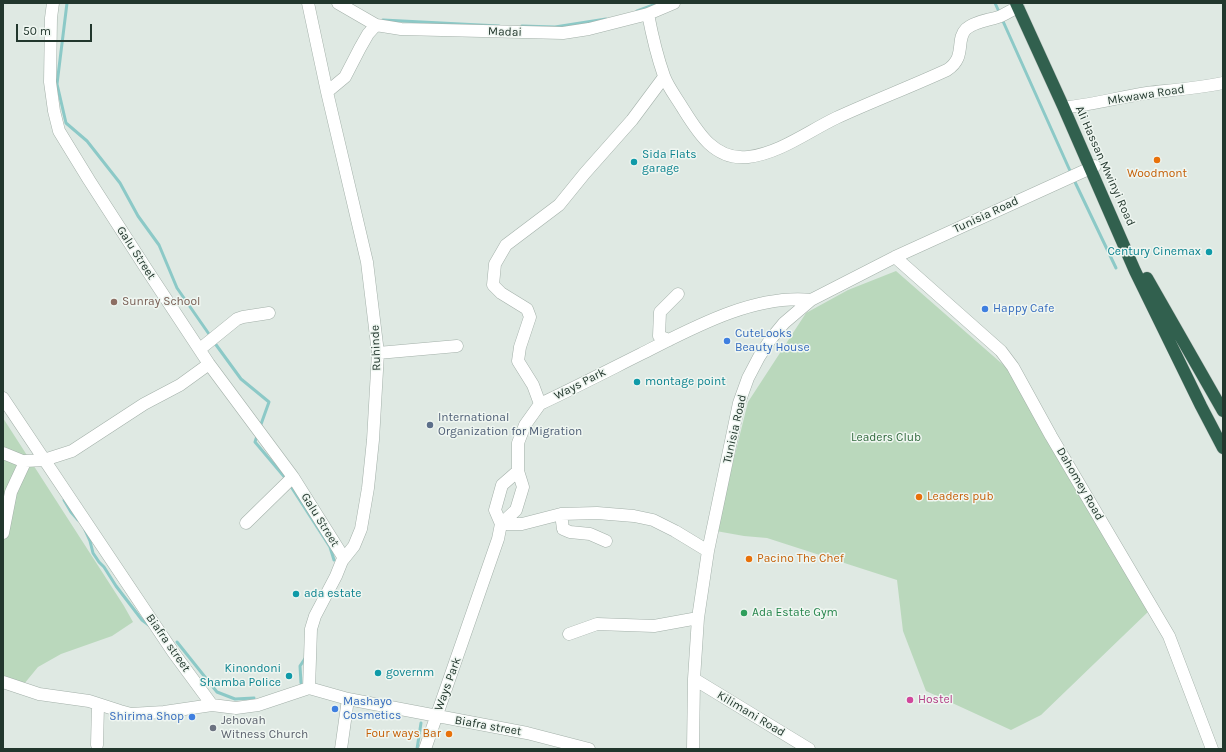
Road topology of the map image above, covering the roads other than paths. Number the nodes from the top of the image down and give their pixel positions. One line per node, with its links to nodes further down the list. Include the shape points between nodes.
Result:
1 (53, 3): 19 (street, Galu Street, via 50,82 60,131 89,180)
2 (308, 3): 10 (street, Ruhinde)
3 (338, 3): 7 (street, Madai)
4 (674, 3): 6 (street, Madai)
5 (1019, 4): 8 (street, via 1001,16 966,29 962,36 957,62 947,70 763,154 735,156 713,148 701,137); 11 (highway, Ali Hassan Mwinyi Road); 12 (highway, Ali Hassan Mwinyi Road)
6 (648, 14): 7 (street, Madai, via 563,34 401,29); 8 (street)
7 (376, 25): 10 (street, via 368,34 346,77)
8 (664, 77): 23 (street, via 632,120 559,205 506,244 495,264 493,285 527,309 530,317 518,361 533,385)
9 (1223, 83): 11 (street, Mkwawa Road)
10 (327, 92): 20 (street, Ruhinde, via 367,262)
11 (1069, 107): 12 (highway, Ali Hassan Mwinyi Road)
12 (1092, 167): 13 (street, Tunisia Road); 24 (highway, Ali Hassan Mwinyi Road, via 1142,271); 25 (highway, Ali Hassan Mwinyi Road, via 1135,271)
13 (895, 257): 15 (street, Tunisia Road); 53 (street, Dahomey Road, via 1001,351 1013,367 1169,636)
14 (678, 294): 17 (street, via 660,312)
15 (811, 300): 17 (street, Ways Park, via 777,301 750,307); 36 (street, Tunisia Road, via 784,323 770,340 748,378 739,403)
16 (269, 313): 19 (street, via 237,319)
17 (664, 338): 23 (street, Ways Park, via 627,361)
18 (457, 346): 20 (street)
19 (200, 349): 21 (street, Galu Street)
20 (378, 353): 37 (street, Ruhinde, via 368,488 361,529 354,546)
21 (209, 364): 27 (street, via 180,385 144,404 72,451); 30 (street, Galu Street)
22 (3, 398): 27 (street, Biafra street)
23 (540, 404): 29 (street, Ways Park, via 525,424 518,443)
24 (1223, 411)
25 (1223, 448)
26 (3, 454): 28 (street)
27 (44, 460): 28 (street); 45 (street, Biafra street, via 173,652)
28 (25, 462): 34 (street, via 12,492)
29 (518, 471): 33 (street, Ways Park, via 522,487 516,510); 33 (street, via 502,485 495,510)
30 (293, 477): 32 (street); 37 (street, Galu Street, via 342,555)
31 (561, 514): 33 (street, via 522,524); 35 (street, via 563,529 590,534); 36 (street, via 597,513 653,520)
32 (246, 523)
33 (501, 524): 46 (street, Ways Park, via 491,561)
34 (3, 533)
35 (606, 541)
36 (708, 551): 38 (street, Tunisia Road)
37 (346, 556): 42 (street, Ruhinde, via 315,616 311,629)
38 (698, 618): 39 (street, via 654,626 597,624); 40 (street, Tunisia Road)
39 (569, 634)
40 (694, 679): 51 (street, Tunisia Road); 52 (street, Kilimani Road)
41 (3, 682): 44 (street, via 39,694)
42 (309, 688): 43 (street, Biafra street); 45 (street, via 258,705 236,708)
43 (348, 699): 46 (street, Biafra street); 48 (street)
44 (98, 705): 45 (street, via 131,714); 47 (street)
45 (212, 705)
46 (436, 717): 49 (street, Ways Park); 50 (street, Biafra street, via 527,733)
47 (98, 746)
48 (341, 749)
49 (426, 749)
50 (589, 749)
51 (693, 749)
52 (808, 749)
53 (1212, 749)

